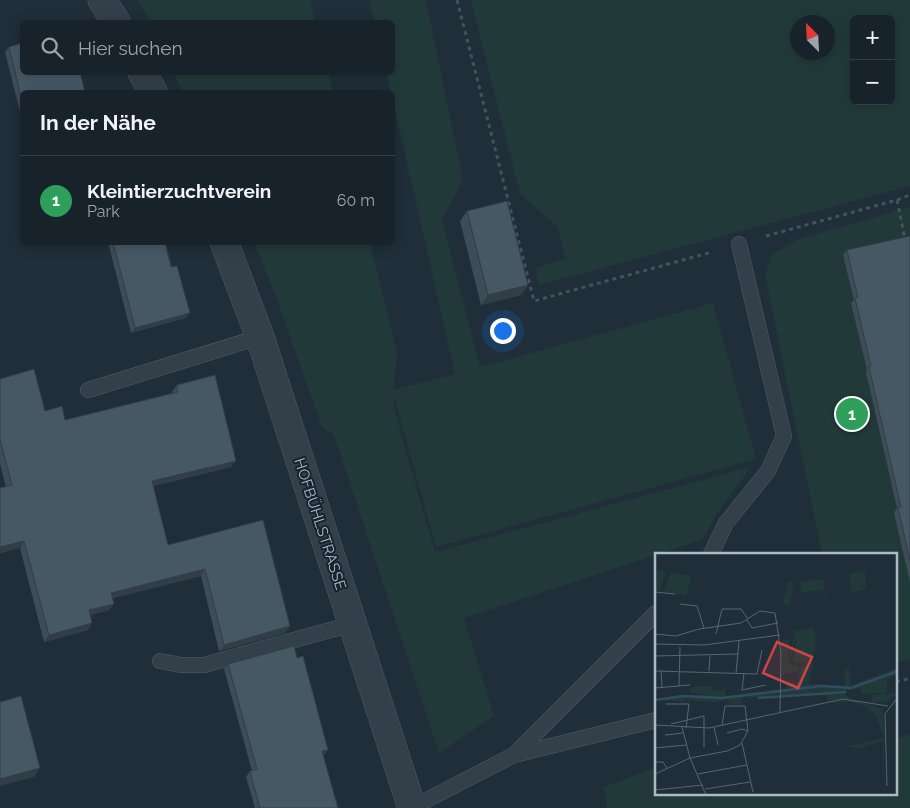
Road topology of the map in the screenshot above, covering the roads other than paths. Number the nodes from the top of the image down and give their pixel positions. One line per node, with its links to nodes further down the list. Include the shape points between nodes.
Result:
1 (102, 0): 2 (street)
2 (115, 20)
3 (144, 75): 4 (street)
4 (152, 90)
5 (739, 244): 9 (lane, via 784,436 768,471 726,523)
6 (225, 245): 7 (street, HOFBÜHLSTRASSE)
7 (260, 337): 8 (lane); 11 (street, HOFBÜHLSTRASSE)
8 (88, 390)
9 (711, 553)
10 (655, 614): 14 (lane)
11 (352, 624): 12 (lane, via 204,665); 15 (street, HOFBÜHLSTRASSE)
12 (160, 661)
13 (655, 720): 14 (lane)
14 (514, 755): 15 (lane)
15 (412, 808)

